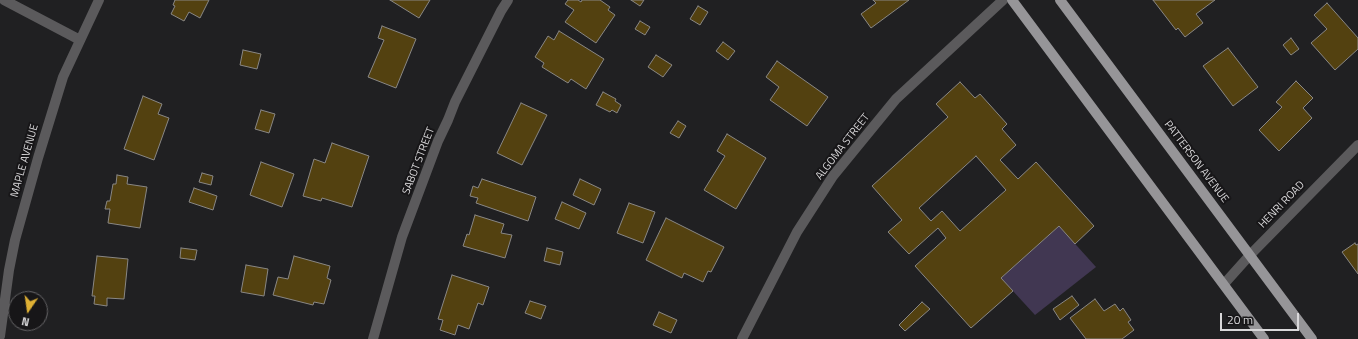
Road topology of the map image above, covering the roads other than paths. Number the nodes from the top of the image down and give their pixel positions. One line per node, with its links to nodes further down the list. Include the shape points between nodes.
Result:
1 (4, 0): 7 (street)
2 (99, 0): 7 (street, MAPLE AVENUE)
3 (508, 0): 12 (street, SABOT STREET, via 455,102 438,141 402,238)
4 (1003, 0): 13 (street, ALGOMA STREET, via 896,99 833,176 797,232)
5 (1012, 0): 10 (main road)
6 (1060, 0): 9 (main road, PATTERSON AVENUE)
7 (80, 40): 11 (street, MAPLE AVENUE, via 63,77 15,240)
8 (1358, 144): 9 (street, HENRI ROAD)
9 (1250, 255): 10 (street, HENRI ROAD); 15 (main road, PATTERSON AVENUE)
10 (1224, 284): 14 (main road)
11 (0, 336)
12 (373, 339)
13 (742, 339)
14 (1264, 339)
15 (1312, 339)

